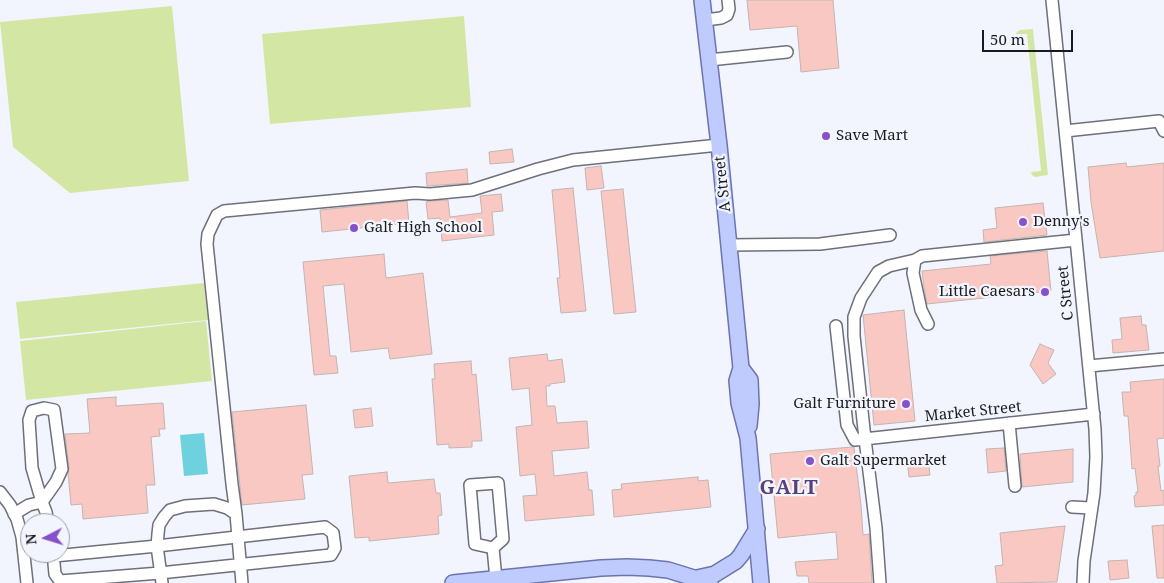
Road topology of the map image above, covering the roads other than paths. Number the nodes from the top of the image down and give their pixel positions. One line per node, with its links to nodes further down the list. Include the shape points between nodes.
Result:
1 (702, 0): 4 (main road, A Street)
2 (728, 0): 4 (street, via 727,15)
3 (1052, 0): 7 (street, C Street)
4 (705, 20): 6 (main road, A Street)
5 (788, 52): 6 (street)
6 (709, 60): 9 (main road, A Street)
7 (1065, 131): 8 (street, via 1159,121); 11 (street, C Street)
8 (1164, 131)
9 (719, 145): 12 (main road, A Street); 28 (street, via 573,160 472,190 430,194 415,192 217,215 207,244)
10 (890, 235): 12 (street, via 820,244)
11 (1076, 240): 13 (street, via 922,256); 17 (street, C Street)
12 (729, 245): 29 (main road, A Street, via 741,368 737,381 739,403 748,438)
13 (915, 260): 14 (street, via 913,273 921,310); 20 (street, via 878,272 861,298 854,317)
14 (928, 324)
15 (836, 326): 20 (street, via 847,425)
16 (1164, 359): 17 (street)
17 (1089, 366): 18 (street, C Street)
18 (1094, 414): 19 (street, Market Street); 25 (street, C Street, via 1096,458)
19 (1008, 424): 20 (street, Market Street); 21 (street)
20 (860, 439): 44 (street, via 876,528)
21 (1015, 486)
22 (0, 492): 27 (street)
23 (42, 502): 23 (street, via 32,468 29,420 32,411 44,408 54,410 62,469); 26 (street); 27 (street)
24 (1072, 507): 25 (street)
25 (1091, 508): 45 (street, C Street)
26 (46, 513)
27 (14, 514): 40 (street, via 22,537)
28 (236, 514): 30 (street); 31 (street, via 214,504 170,510 159,525)
29 (756, 529): 39 (main road, via 736,561); 43 (main road, A Street)
30 (238, 538): 31 (street); 35 (street); 35 (street, via 325,527 333,533 335,548 331,554)
31 (157, 546): 33 (street); 36 (street)
32 (493, 548): 32 (street, via 503,539 498,483 470,485 474,544); 38 (street)
33 (70, 553)
34 (54, 563): 36 (street, via 60,581)
35 (240, 564): 36 (street); 41 (street)
36 (161, 578)
37 (680, 578): 38 (main road, via 668,570 626,567); 39 (main road)
38 (496, 579): 42 (main road)
39 (704, 581)
40 (27, 583)
41 (242, 583)
42 (453, 583)
43 (760, 583)
44 (880, 583)
45 (1083, 583)

